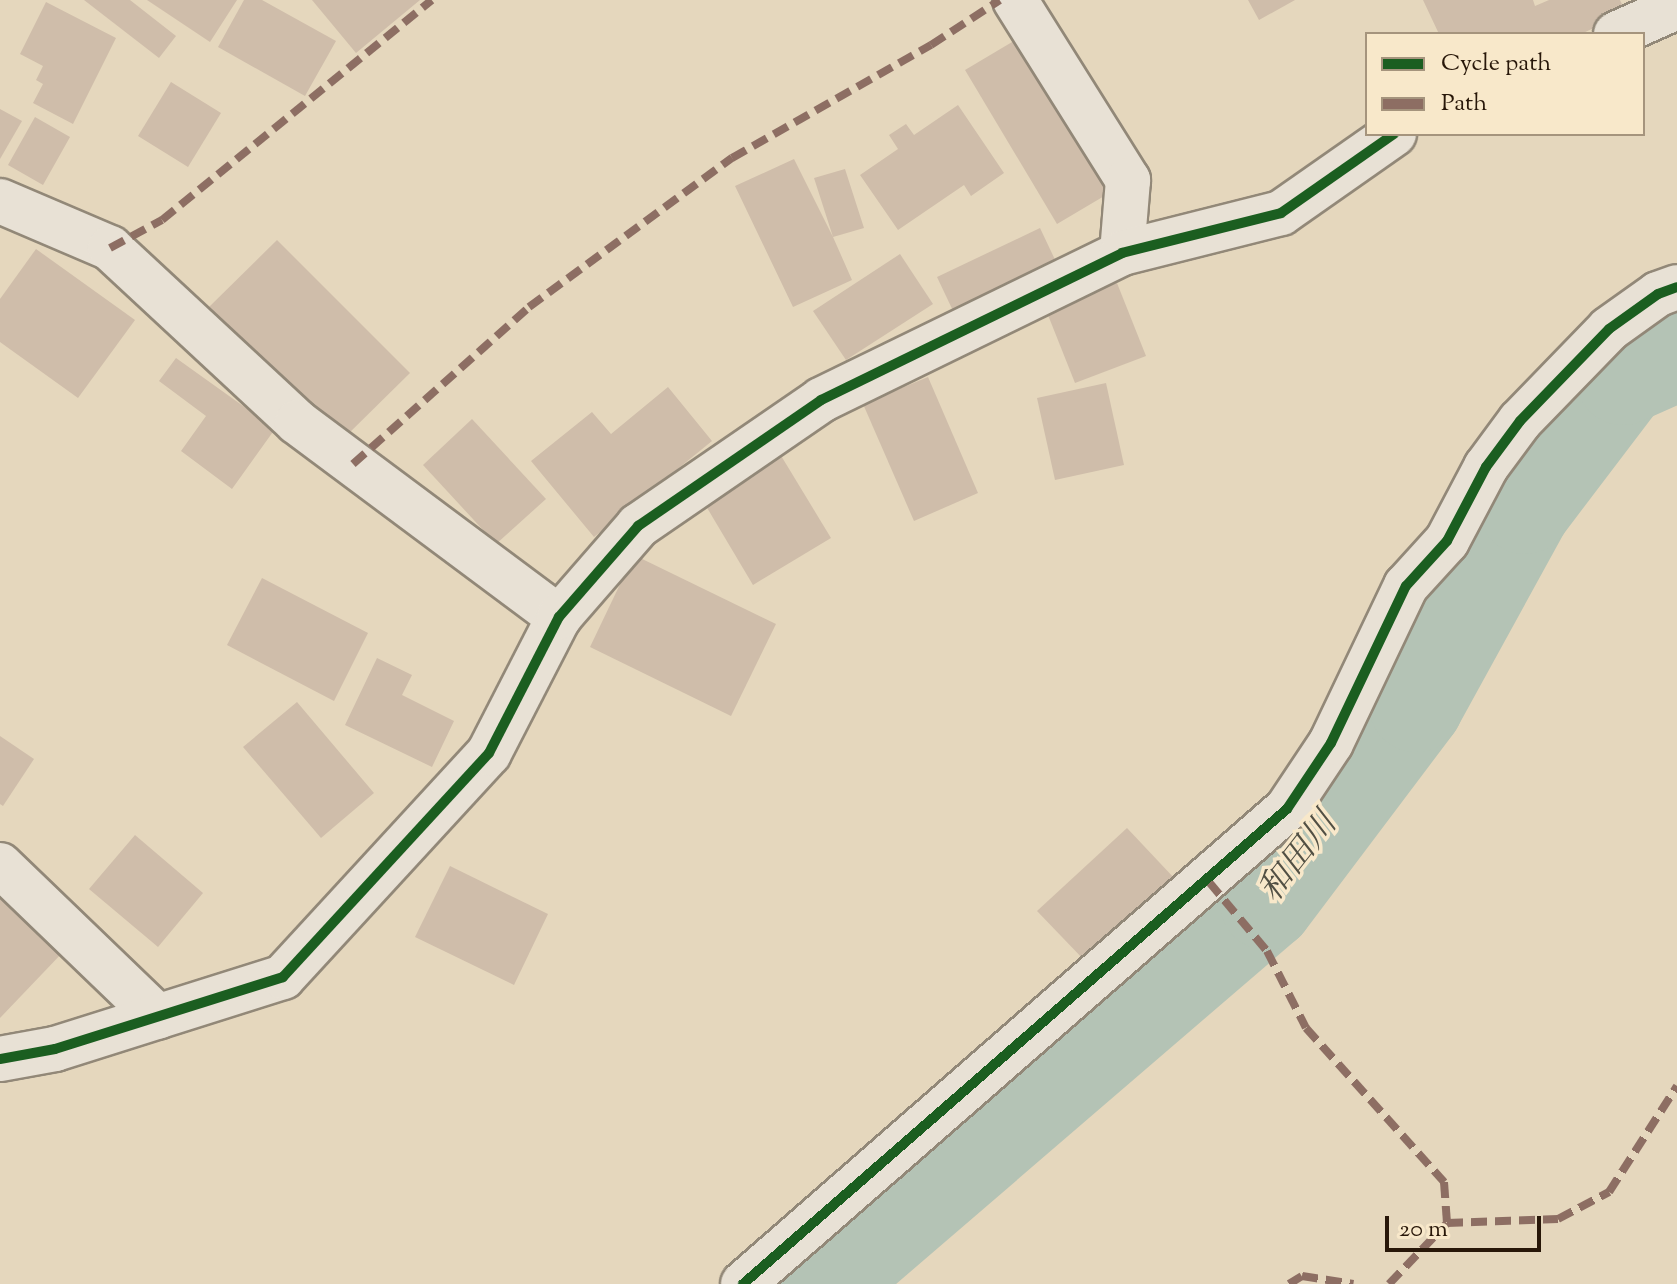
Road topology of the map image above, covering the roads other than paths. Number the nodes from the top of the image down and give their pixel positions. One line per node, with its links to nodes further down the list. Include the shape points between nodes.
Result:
1 (1015, 0): 6 (street, via 1128,180)
2 (1677, 7): 3 (street)
3 (1621, 32)
4 (1391, 136): 6 (street, via 1281,213)
5 (0, 201): 8 (street, via 110,248 297,422)
6 (1122, 253): 8 (street, via 821,400 638,526)
7 (1677, 287): 12 (street, via 1609,329 1494,455 1447,541 1406,586 1331,743 1287,809)
8 (559, 617): 10 (street, via 489,753 283,977)
9 (0, 865): 10 (street)
10 (158, 1017): 11 (street, via 55,1049)
11 (0, 1059)
12 (743, 1284)

